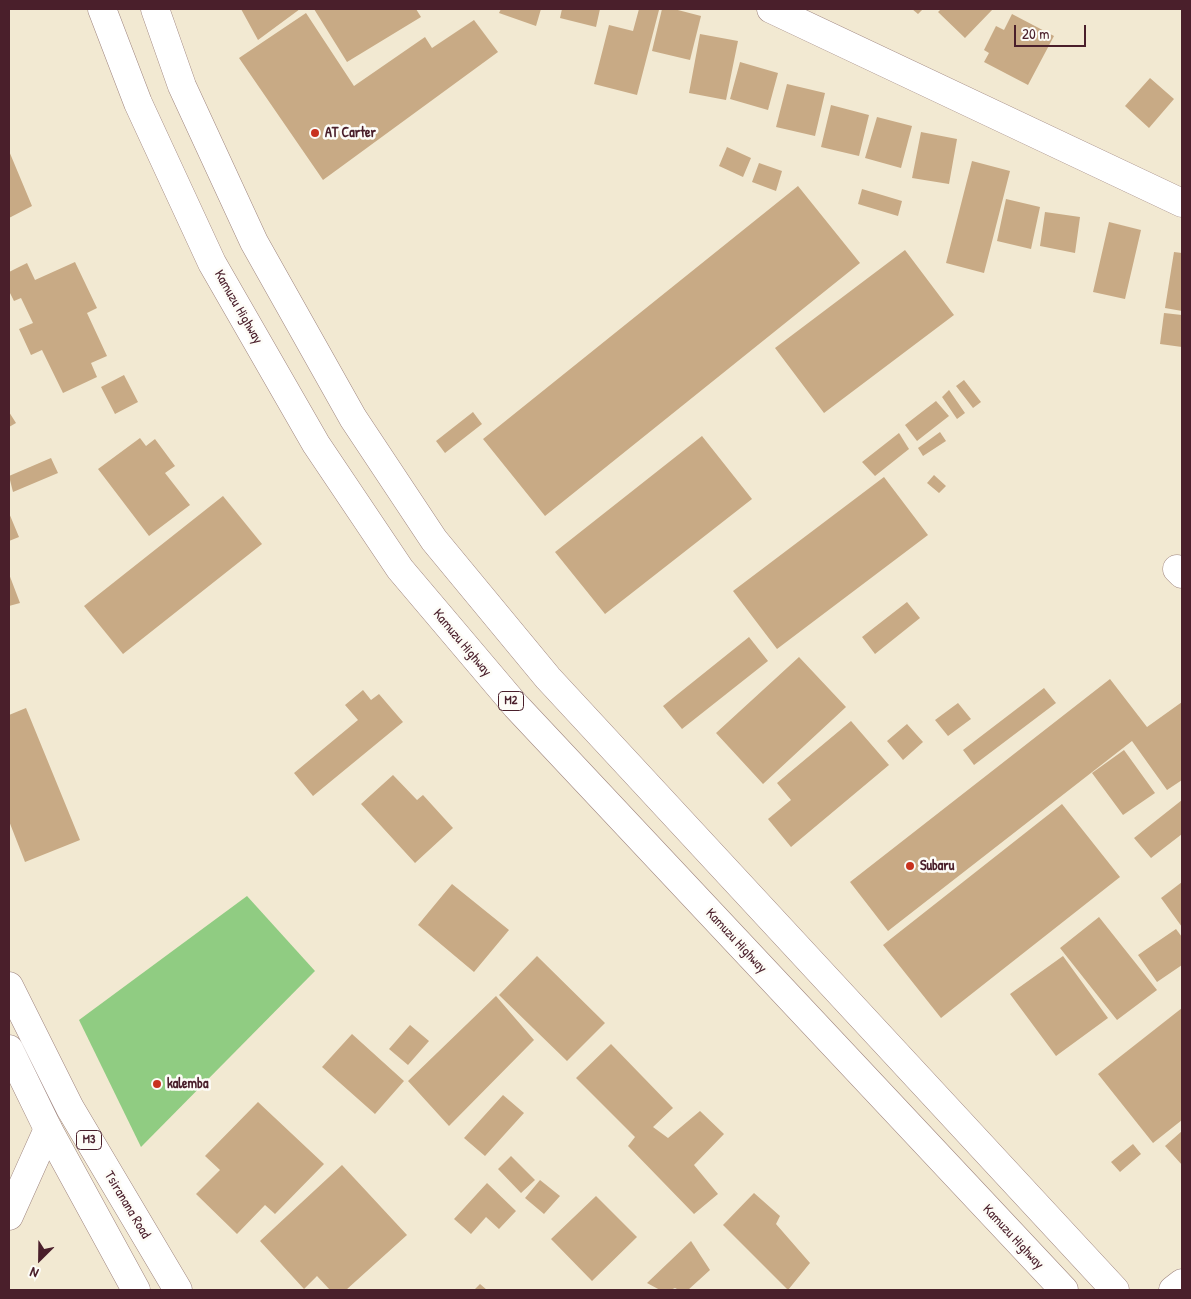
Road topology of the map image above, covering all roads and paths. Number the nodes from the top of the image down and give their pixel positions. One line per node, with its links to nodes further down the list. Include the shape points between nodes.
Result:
1 (102, 9): 12 (main road, Kamuzu Highway / M2, via 138,103 212,263 316,444 400,569 516,706)
2 (155, 9): 13 (main road, via 182,86 254,242 353,418 434,540 548,678)
3 (771, 9): 4 (main road)
4 (1182, 203)
5 (9, 986): 11 (main road, Tsiranana Road / M3, via 70,1108)
6 (9, 1049): 7 (main road, M3)
7 (48, 1129): 8 (main road); 10 (main road, M3)
8 (9, 1216)
9 (1182, 1283): 14 (main road)
10 (136, 1290)
11 (178, 1290)
12 (1064, 1290)
13 (1115, 1290)
14 (1173, 1290)

